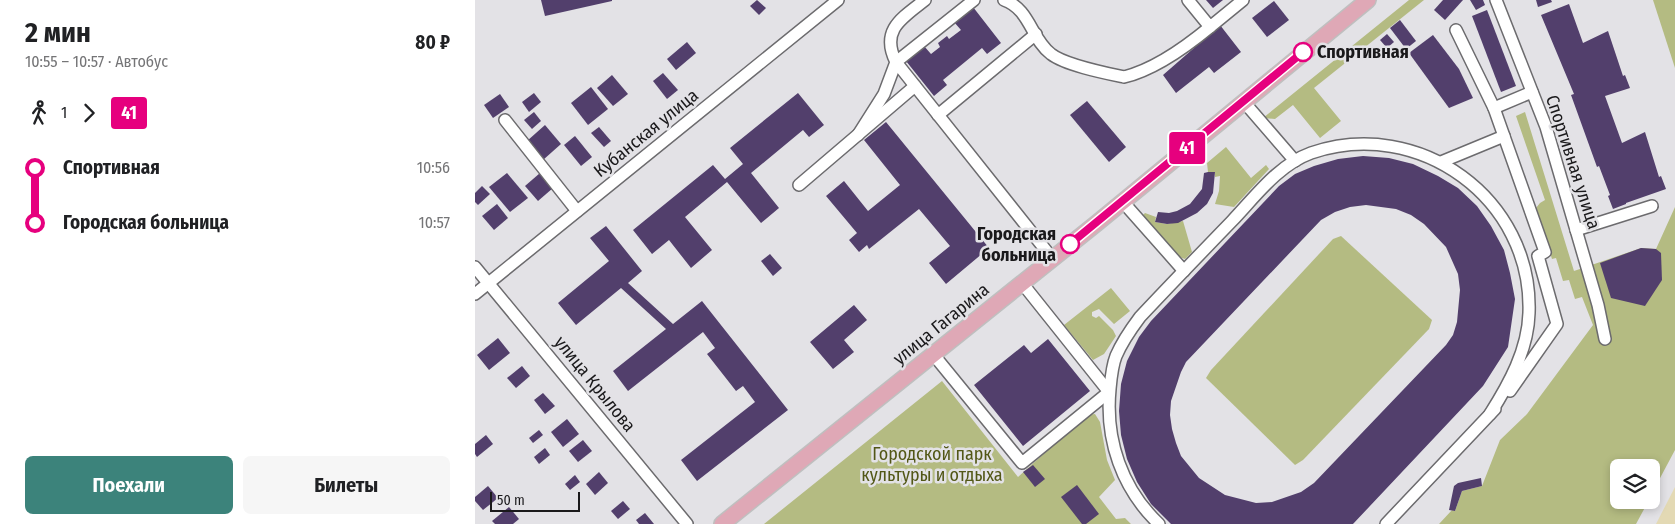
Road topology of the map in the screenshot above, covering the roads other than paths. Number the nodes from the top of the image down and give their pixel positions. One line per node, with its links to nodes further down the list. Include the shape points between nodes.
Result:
1 (838, 0): 9 (street, Кубанская улица)
2 (925, 0): 13 (street, via 891,34 889,43)
3 (973, 0): 13 (street)
4 (1004, 0): 12 (street, via 1017,7)
5 (1188, 0): 10 (street)
6 (1243, 0): 10 (street)
7 (1368, 0): 16 (main road, улица Гагарина)
8 (1496, 0): 15 (street, Спортивная улица)
9 (826, 4): 27 (street, Кубанская улица)
10 (1210, 27): 12 (street, via 1190,44 1124,77 1063,60 1051,54)
11 (1456, 30): 17 (street)
12 (1036, 34): 18 (street)
13 (897, 62): 14 (street); 20 (street, via 884,94)
14 (915, 86): 18 (street); 20 (street)
15 (1532, 92): 17 (street); 28 (street, Спортивная улица, via 1546,127)
16 (1244, 102): 22 (street); 25 (main road, улица Гагарина)
17 (1493, 108): 21 (street)
18 (938, 115): 29 (street)
19 (505, 120): 27 (street)
20 (858, 135): 24 (street)
21 (1503, 136): 23 (street); 38 (street, via 1545,252 1538,256 1557,324)
22 (1295, 162): 23 (street, via 1325,149 1360,144 1400,147); 31 (street, via 1279,172)
23 (1441, 162): 38 (street, via 1463,177 1503,220 1525,266 1529,315 1524,344 1506,389)
24 (799, 185)
25 (1123, 202): 29 (main road, улица Гагарина); 31 (street)
26 (1652, 206): 28 (street)
27 (577, 211): 32 (street, Кубанская улица)
28 (1576, 230): 35 (street, Спортивная улица)
29 (1052, 258): 33 (main road, улица Гагарина)
30 (475, 266): 32 (street, улица Крылова)
31 (1184, 271): 37 (street, via 1140,317 1124,339 1115,357)
32 (488, 283): 34 (street, Кубанская улица); 39 (street, улица Крылова)
33 (1022, 283): 36 (main road, улица Гагарина); 37 (street)
34 (475, 294)
35 (1605, 339)
36 (933, 354): 37 (street, via 1022,463); 40 (main road, улица Гагарина)
37 (1109, 392): 41 (street, via 1112,446 1141,504)
38 (1490, 414): 42 (street)
39 (687, 524)
40 (722, 524)
41 (1159, 524)
42 (1386, 524)

